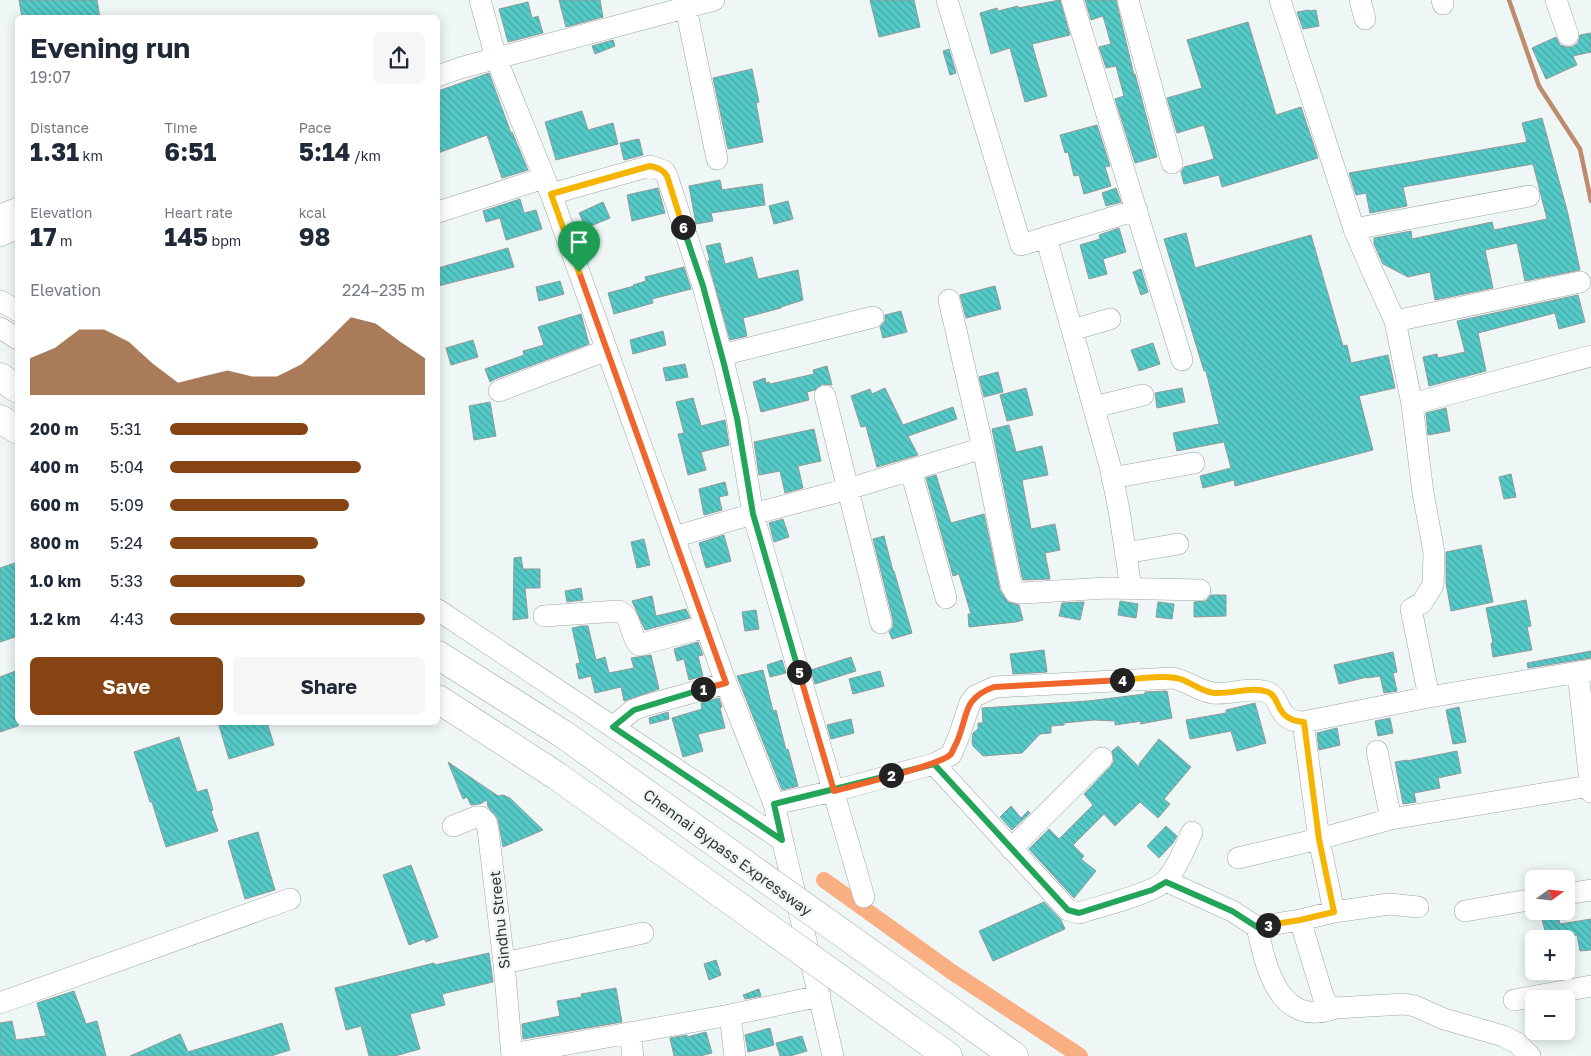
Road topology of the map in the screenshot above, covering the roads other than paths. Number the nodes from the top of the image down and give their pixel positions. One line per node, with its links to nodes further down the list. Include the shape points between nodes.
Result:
1 (480, 0): 10 (street)
2 (714, 0): 8 (street)
3 (947, 0): 23 (street, via 1021,245)
4 (1072, 0): 17 (street)
5 (1128, 0): 13 (street)
6 (1280, 0): 21 (street)
7 (1556, 0): 9 (street)
8 (686, 8): 10 (street); 12 (street)
9 (1568, 35)
10 (496, 58): 11 (street); 14 (street)
11 (440, 75)
12 (717, 159)
13 (1172, 164)
14 (548, 186): 18 (street); 34 (street); 35 (street, via 650,166 664,171 703,286)
15 (1529, 196): 21 (street)
16 (15, 209): 19 (street)
17 (1137, 210): 23 (street); 37 (street)
18 (440, 212)
19 (0, 215)
20 (15, 229): 22 (street)
21 (1354, 229): 30 (street)
22 (0, 236)
23 (1046, 237): 32 (street)
24 (1580, 282): 30 (street)
25 (949, 300): 47 (street)
26 (0, 301): 27 (street)
27 (15, 309)
28 (873, 317): 35 (street)
29 (1110, 319): 32 (street)
30 (1395, 321): 43 (street)
31 (0, 328): 33 (street)
32 (1072, 330): 44 (street)
33 (15, 337)
34 (607, 350): 40 (street); 53 (street)
35 (722, 355): 52 (street, via 737,418)
36 (1591, 356): 43 (street)
37 (1182, 360)
38 (0, 378): 39 (highway)
39 (15, 386)
40 (499, 391)
41 (1143, 395): 44 (street)
42 (825, 396): 51 (street)
43 (1412, 404): 66 (street, via 1434,552 1433,585 1422,602 1411,609)
44 (1094, 407): 50 (street)
45 (0, 419): 46 (highway)
46 (15, 428)
47 (983, 448): 49 (street); 56 (street, via 1015,592)
48 (1194, 463): 50 (street)
49 (911, 471): 51 (street); 58 (street)
50 (1112, 478): 55 (street)
51 (848, 490): 52 (street); 61 (street)
52 (753, 514): 53 (street); 74 (street)
53 (674, 537): 62 (street)
54 (1178, 544): 55 (street)
55 (1125, 553): 56 (street)
56 (1131, 588): 57 (street)
57 (1200, 590)
58 (946, 598)
59 (440, 611): 69 (street)
60 (544, 616): 62 (street, via 619,611 626,615 639,645)
61 (881, 623)
62 (706, 627): 65 (street)
63 (440, 656): 108 (highway, Chennai Bypass Expressway, bridge, via 563,734)
64 (1585, 671): 66 (street); 73 (street)
65 (726, 683): 69 (street, via 644,706); 75 (street)
66 (1429, 697): 68 (street)
67 (440, 700): 107 (highway, bridge, via 557,776)
68 (1304, 722): 72 (street, via 1294,722 1284,715 1272,694 1257,690 1212,693 1173,678 994,687 975,696 950,755); 79 (street)
69 (613, 727): 80 (street)
70 (1377, 751): 76 (street)
71 (1102, 758): 81 (street)
72 (934, 764): 74 (street); 81 (street)
73 (1590, 789): 76 (street)
74 (834, 791): 75 (street); 86 (street)
75 (774, 804): 80 (street)
76 (1391, 819): 79 (street)
77 (453, 826): 95 (street, Sindhu Street, via 476,817 482,817 486,822)
78 (1192, 832): 83 (street)
79 (1319, 839): 82 (street); 91 (street)
80 (782, 840): 97 (street)
81 (1011, 849): 83 (street, via 1073,912 1079,913 1152,890)
82 (1238, 858)
83 (1166, 882): 93 (street, via 1232,911)
84 (1591, 890): 85 (street)
85 (1575, 893)
86 (864, 897)
87 (290, 899): 99 (street)
88 (1525, 901): 90 (street)
89 (1418, 907): 91 (street, via 1389,904)
90 (1465, 911)
91 (1334, 912): 92 (street)
92 (1300, 920): 93 (street); 100 (street, via 1323,996)
93 (1257, 927): 100 (street, via 1265,962 1287,1001 1313,1013)
94 (643, 933): 95 (street)
95 (504, 963): 103 (street, Sindhu Street)
96 (1591, 986): 98 (street)
97 (820, 996): 101 (street); 106 (street)
98 (1514, 1000)
99 (0, 1003)
100 (1336, 1008): 109 (street, via 1415,1006 1444,1019 1503,1036 1517,1043)
101 (730, 1015): 102 (street); 105 (street)
102 (630, 1034): 103 (street); 104 (street)
103 (512, 1055)
104 (633, 1056)
105 (735, 1056)
106 (833, 1056)
107 (948, 1056)
108 (1014, 1056)
109 (1530, 1056)

